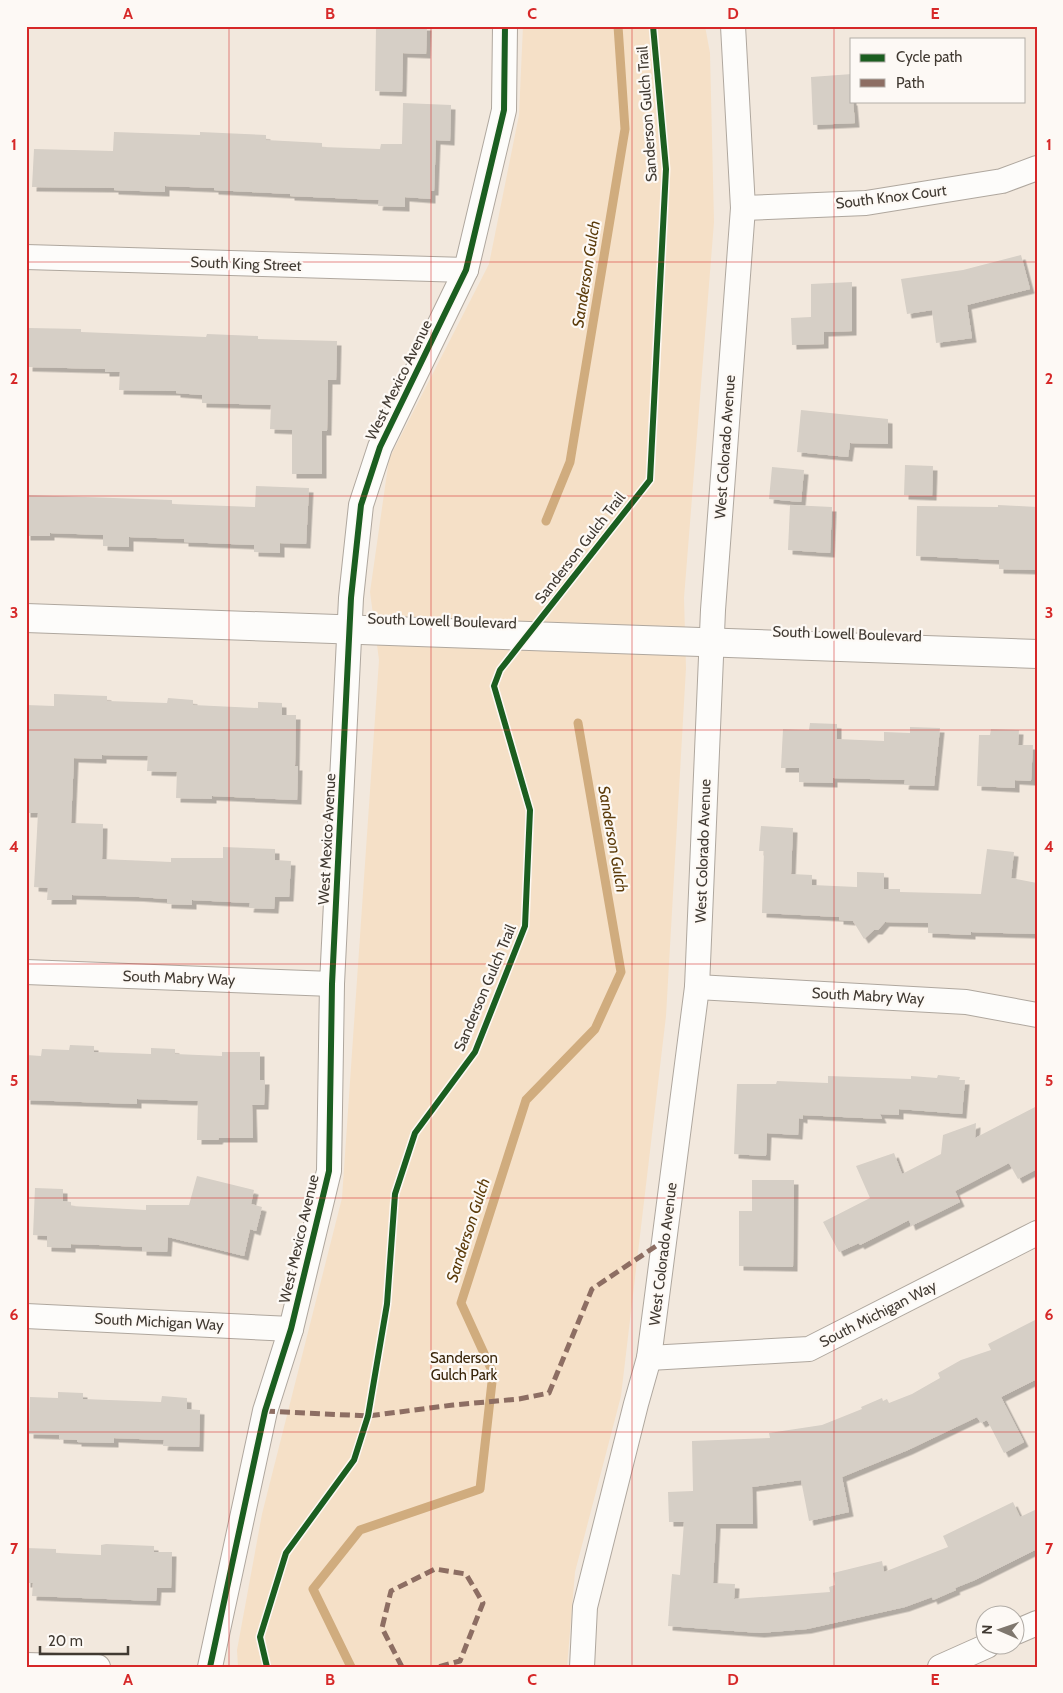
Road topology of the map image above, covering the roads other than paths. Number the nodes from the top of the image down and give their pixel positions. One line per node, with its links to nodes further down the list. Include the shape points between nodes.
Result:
1 (505, 26): 6 (street, West Mexico Avenue, via 504,110)
2 (733, 26): 4 (street, West Colorado Avenue)
3 (1037, 168): 4 (street, South Knox Court, via 1002,181 866,203)
4 (743, 208): 9 (street, West Colorado Avenue)
5 (26, 257): 6 (street, South King Street)
6 (466, 270): 8 (street, West Mexico Avenue, via 380,447 361,505)
7 (26, 618): 8 (street, South Lowell Boulevard)
8 (350, 630): 9 (street, South Lowell Boulevard); 12 (street, West Mexico Avenue)
9 (712, 642): 10 (street, South Lowell Boulevard); 13 (street, West Colorado Avenue)
10 (1037, 654)
11 (26, 972): 12 (street, South Mabry Way)
12 (332, 984): 17 (street, West Mexico Avenue, via 328,1171)
13 (697, 987): 14 (street, South Mabry Way, via 966,1002); 18 (street, West Colorado Avenue)
14 (1037, 1015)
15 (1037, 1233): 18 (street, South Michigan Way, via 809,1349)
16 (26, 1316): 17 (street, South Michigan Way)
17 (291, 1329): 22 (street, West Mexico Avenue, via 264,1411)
18 (649, 1358): 23 (street, West Colorado Avenue, via 585,1607)
19 (976, 1651): 24 (street)
20 (26, 1665): 21 (street)
21 (98, 1667)
22 (210, 1667)
23 (582, 1667)
24 (940, 1667)

